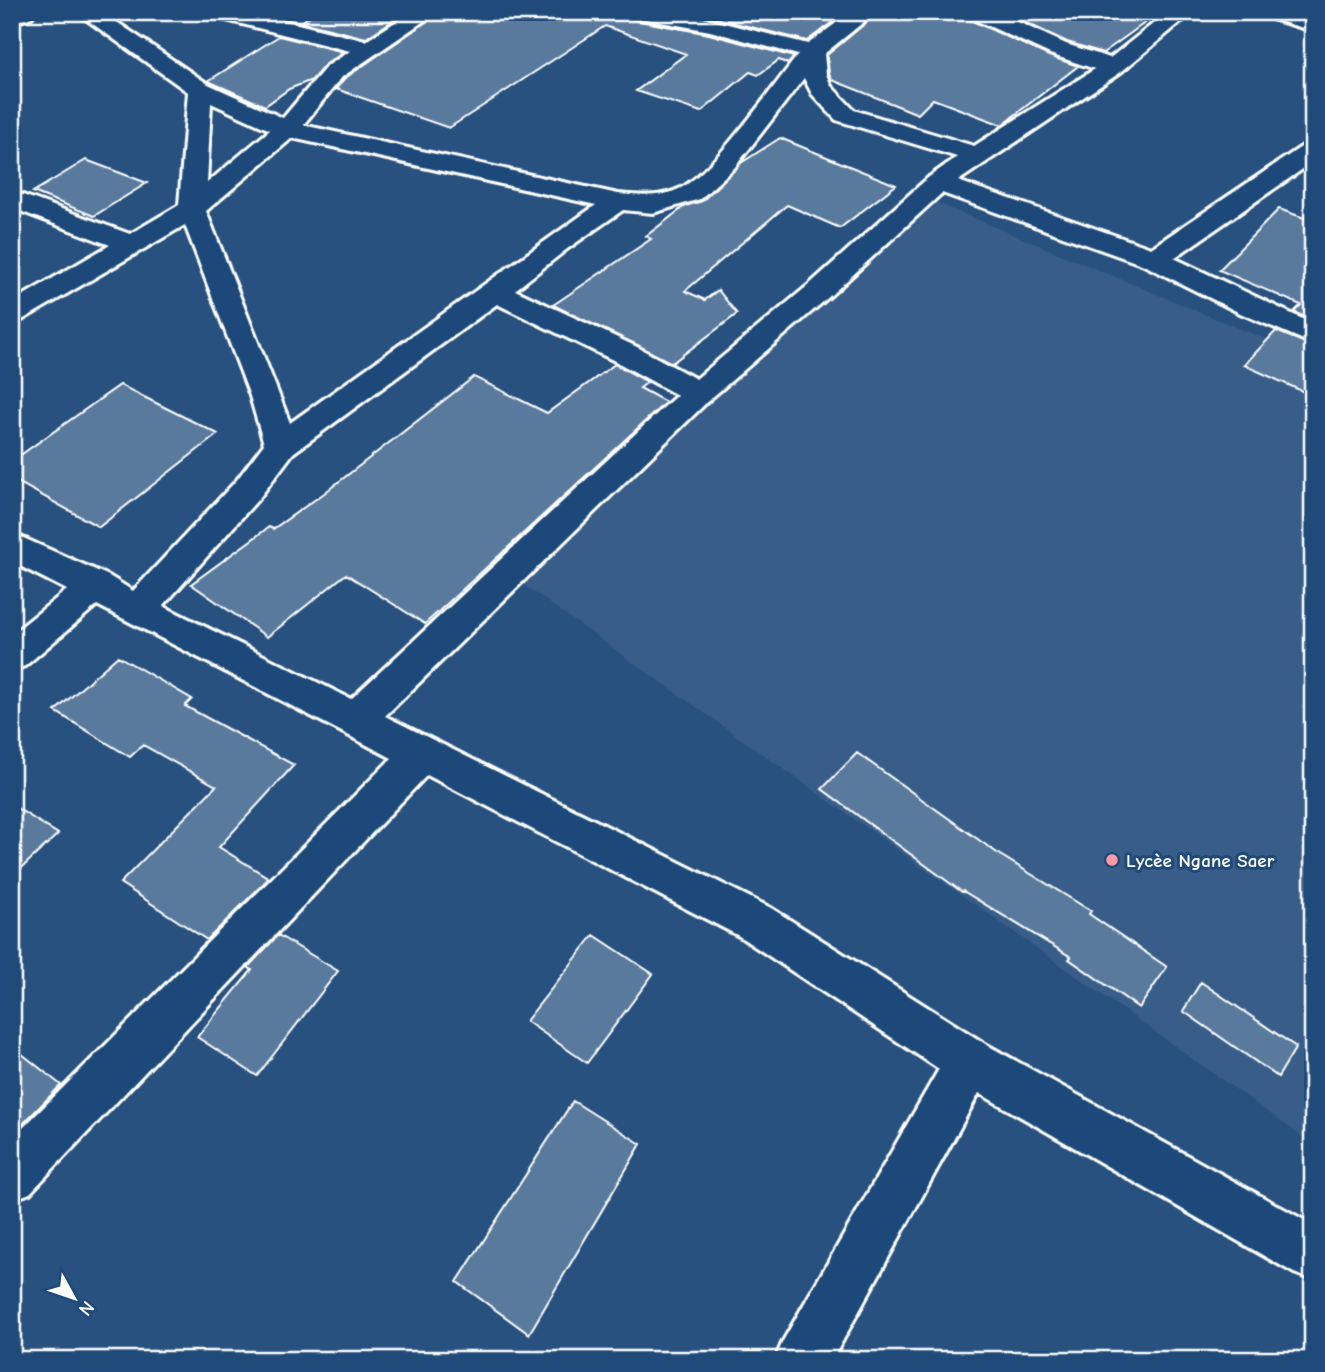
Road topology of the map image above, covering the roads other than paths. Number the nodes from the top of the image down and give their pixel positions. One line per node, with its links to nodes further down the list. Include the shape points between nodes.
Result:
1 (24, 12): 10 (street)
2 (87, 12): 16 (street)
3 (222, 12): 13 (street)
4 (426, 12): 13 (street)
5 (642, 12): 11 (street)
6 (865, 12): 14 (street)
7 (977, 12): 15 (street, via 1058,49)
8 (1182, 12): 15 (street)
9 (1273, 12): 12 (street)
10 (12, 17)
11 (708, 19): 14 (street)
12 (1313, 24)
13 (369, 49): 17 (street, via 334,72)
14 (812, 52): 19 (street, via 820,89 845,115); 22 (street, via 726,162 691,193 653,205)
15 (1113, 67): 19 (street)
16 (200, 89): 17 (street); 23 (street)
17 (287, 129): 22 (street); 23 (street)
18 (1313, 150): 25 (street)
19 (977, 155): 20 (street)
20 (938, 183): 25 (street); 29 (street)
21 (12, 200): 24 (street)
22 (618, 202): 26 (street, via 556,243)
23 (192, 209): 24 (street); 30 (street)
24 (131, 244): 27 (street)
25 (1154, 259): 28 (street)
26 (495, 292): 29 (street); 30 (street)
27 (12, 314)
28 (1313, 335)
29 (698, 393): 35 (street)
30 (281, 445): 33 (street, via 248,489)
31 (12, 546): 32 (street)
32 (96, 586): 33 (street); 34 (street)
33 (139, 608): 35 (street)
34 (12, 656)
35 (355, 720): 36 (street)
36 (422, 754): 37 (street, via 755,922); 38 (street)
37 (970, 1062): 39 (street); 40 (street)
38 (12, 1175)
39 (1313, 1254)
40 (802, 1360)

